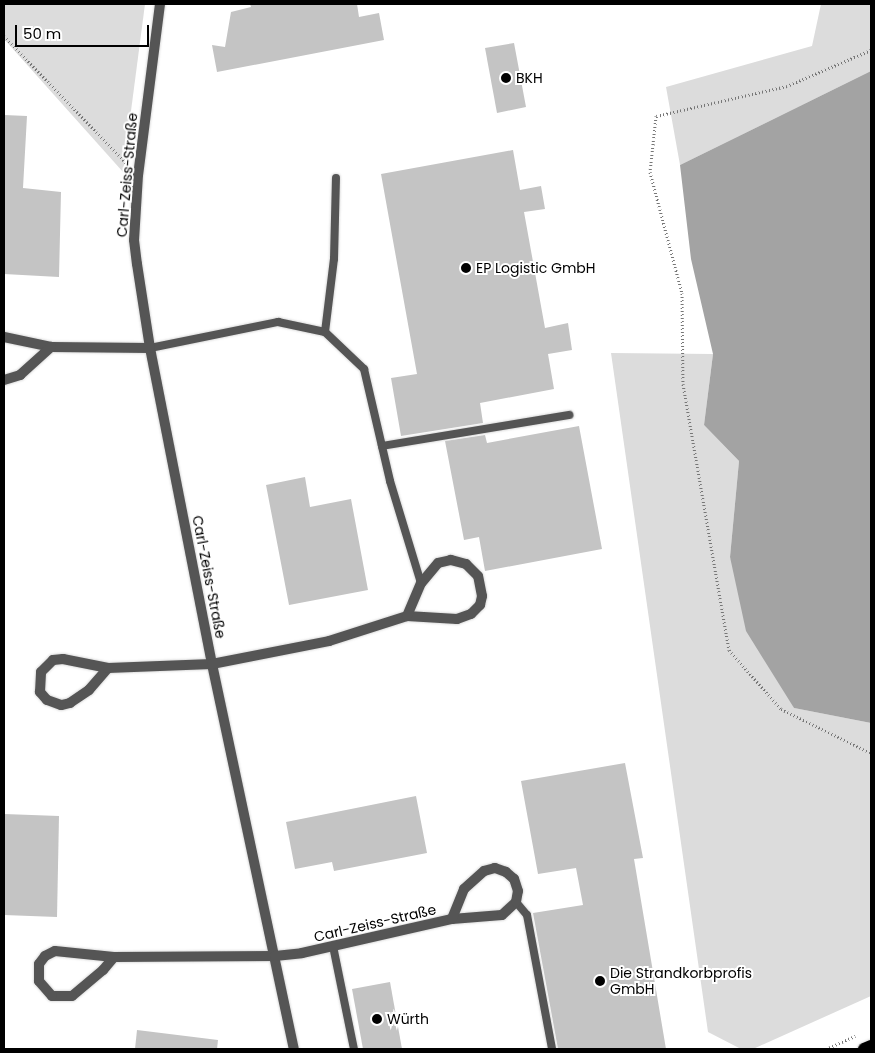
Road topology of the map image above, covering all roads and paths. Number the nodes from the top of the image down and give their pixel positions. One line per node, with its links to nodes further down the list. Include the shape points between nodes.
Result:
1 (160, 4): 4 (street, Carl-Zeiss-Straße)
2 (4, 36): 4 (path)
3 (871, 50): 17 (path, via 787,86 656,116 650,172 682,293 683,384 729,650 781,709)
4 (138, 176): 9 (street, Carl-Zeiss-Straße, via 134,240)
5 (336, 178): 6 (lane, via 334,260)
6 (325, 332): 9 (lane, via 278,322); 12 (lane, via 364,368)
7 (4, 337): 8 (street)
8 (51, 347): 9 (street); 10 (street, via 20,375)
9 (150, 348): 15 (street, Carl-Zeiss-Straße)
10 (4, 380)
11 (569, 414): 12 (lane)
12 (382, 446): 13 (lane)
13 (421, 583): 14 (street); 14 (street, via 438,563 451,560 466,564 473,568 482,585 480,605 471,614 457,619)
14 (407, 616): 15 (street, via 329,640)
15 (212, 664): 16 (street); 21 (street, Carl-Zeiss-Straße)
16 (108, 668): 16 (street, via 54,660 41,672 40,692 47,700 61,705 70,703 89,690)
17 (871, 753)
18 (516, 902): 19 (street, Carl-Zeiss-Straße, via 502,915); 19 (street, Carl-Zeiss-Straße, via 518,891 514,879 495,868 484,871 464,890); 27 (lane, via 527,915)
19 (452, 919): 20 (street, Carl-Zeiss-Straße)
20 (333, 946): 21 (street, Carl-Zeiss-Straße); 26 (lane)
21 (276, 956): 22 (street, Carl-Zeiss-Straße); 25 (street, Carl-Zeiss-Straße)
22 (114, 957): 22 (street, Carl-Zeiss-Straße, via 72,996 52,996 39,981 39,964 55,951)
23 (862, 1033): 28 (path)
24 (871, 1046): 29 (main road)
25 (294, 1049)
26 (354, 1049)
27 (552, 1049)
28 (826, 1049)
29 (864, 1049)

